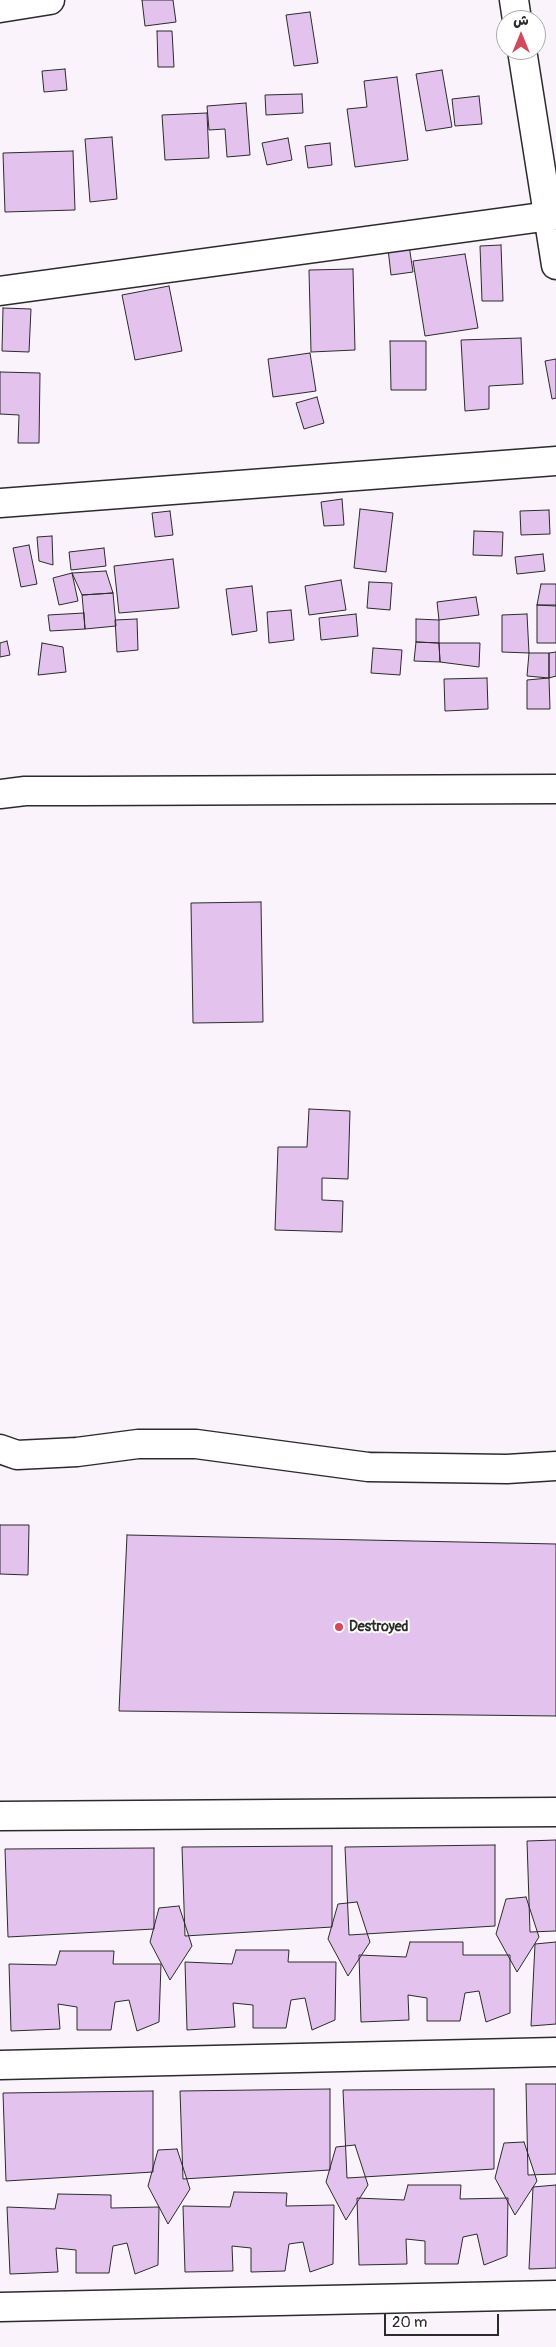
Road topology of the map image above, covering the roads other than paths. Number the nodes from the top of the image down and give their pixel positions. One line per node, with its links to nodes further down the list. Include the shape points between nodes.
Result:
1 (50, 0): 2 (street)
2 (0, 8)
3 (524, 60): 4 (street)
4 (552, 216): 5 (street); 6 (street)
5 (556, 265)
6 (0, 291)
7 (556, 461): 8 (street)
8 (0, 503)
9 (556, 789): 10 (street)
10 (0, 794)
11 (0, 1449): 12 (street, via 17,1455 138,1444 196,1444 368,1467 507,1469)
12 (556, 1466)
13 (556, 1812): 14 (street)
14 (0, 1816)
15 (556, 2052): 16 (street)
16 (0, 2065)
17 (556, 2295): 18 (street)
18 (0, 2306)

